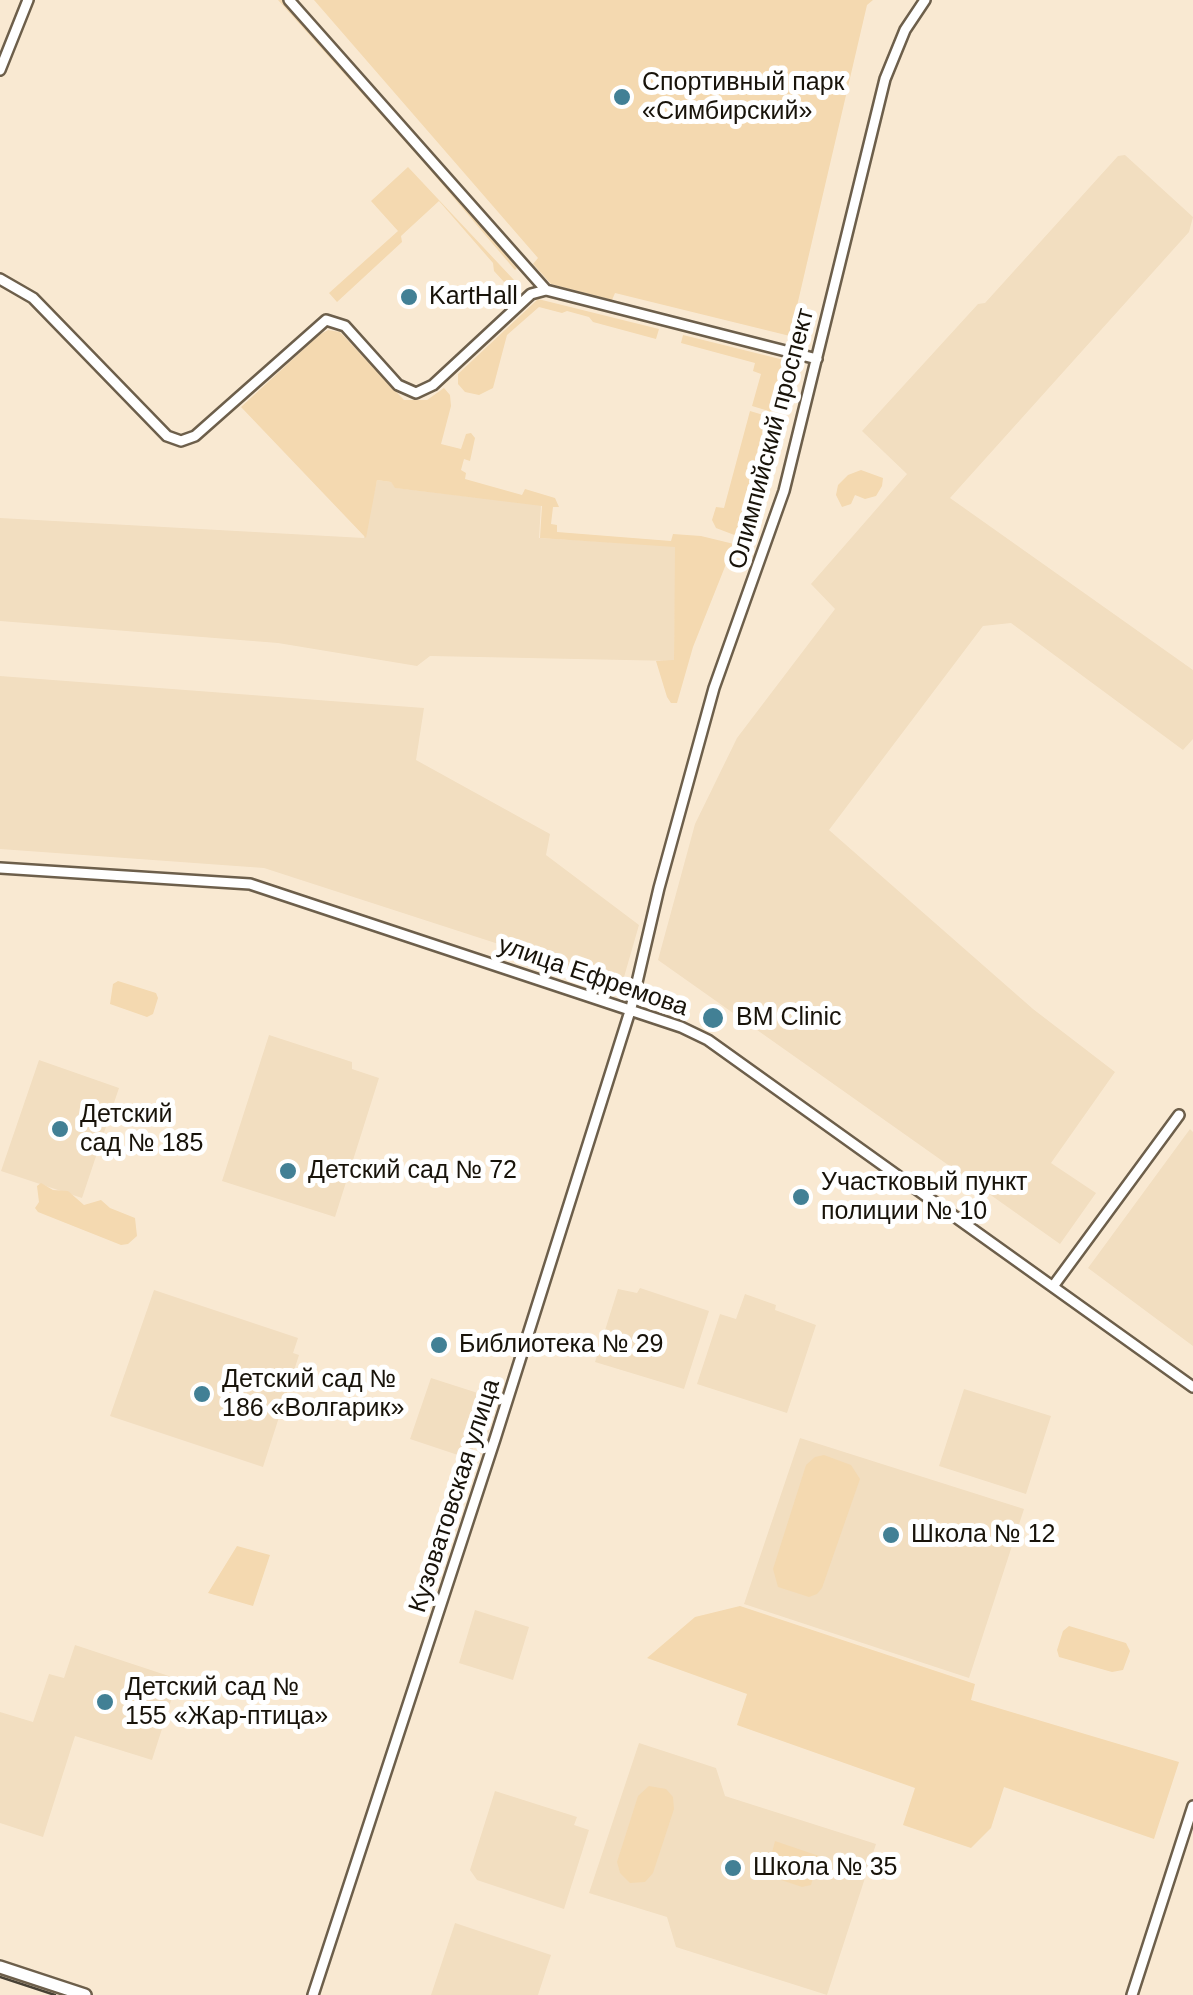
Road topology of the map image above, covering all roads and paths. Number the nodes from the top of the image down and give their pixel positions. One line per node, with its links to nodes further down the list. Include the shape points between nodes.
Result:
1 (28, 0): 4 (street)
2 (289, 0): 6 (street)
3 (925, 0): 7 (street, Олимпийский проспект, via 886,79)
4 (0, 70)
5 (0, 280): 6 (street, via 32,298 167,436 180,441 195,436 326,320 345,326 398,385 416,393 531,294)
6 (546, 290): 7 (street)
7 (818, 359): 9 (street, Олимпийский проспект, via 775,522 704,722)
8 (0, 868): 9 (street, улица Ефремова, via 250,884)
9 (632, 1008): 11 (street, улица Ефремова, via 708,1040); 16 (street, Кузоватовская улица)
10 (1178, 1116): 11 (street)
11 (1054, 1285): 12 (street, улица Ефремова)
12 (1193, 1387)
13 (1193, 1806): 17 (street)
14 (0, 1967): 15 (main road)
15 (84, 1995)
16 (313, 1995)
17 (1132, 1995)

